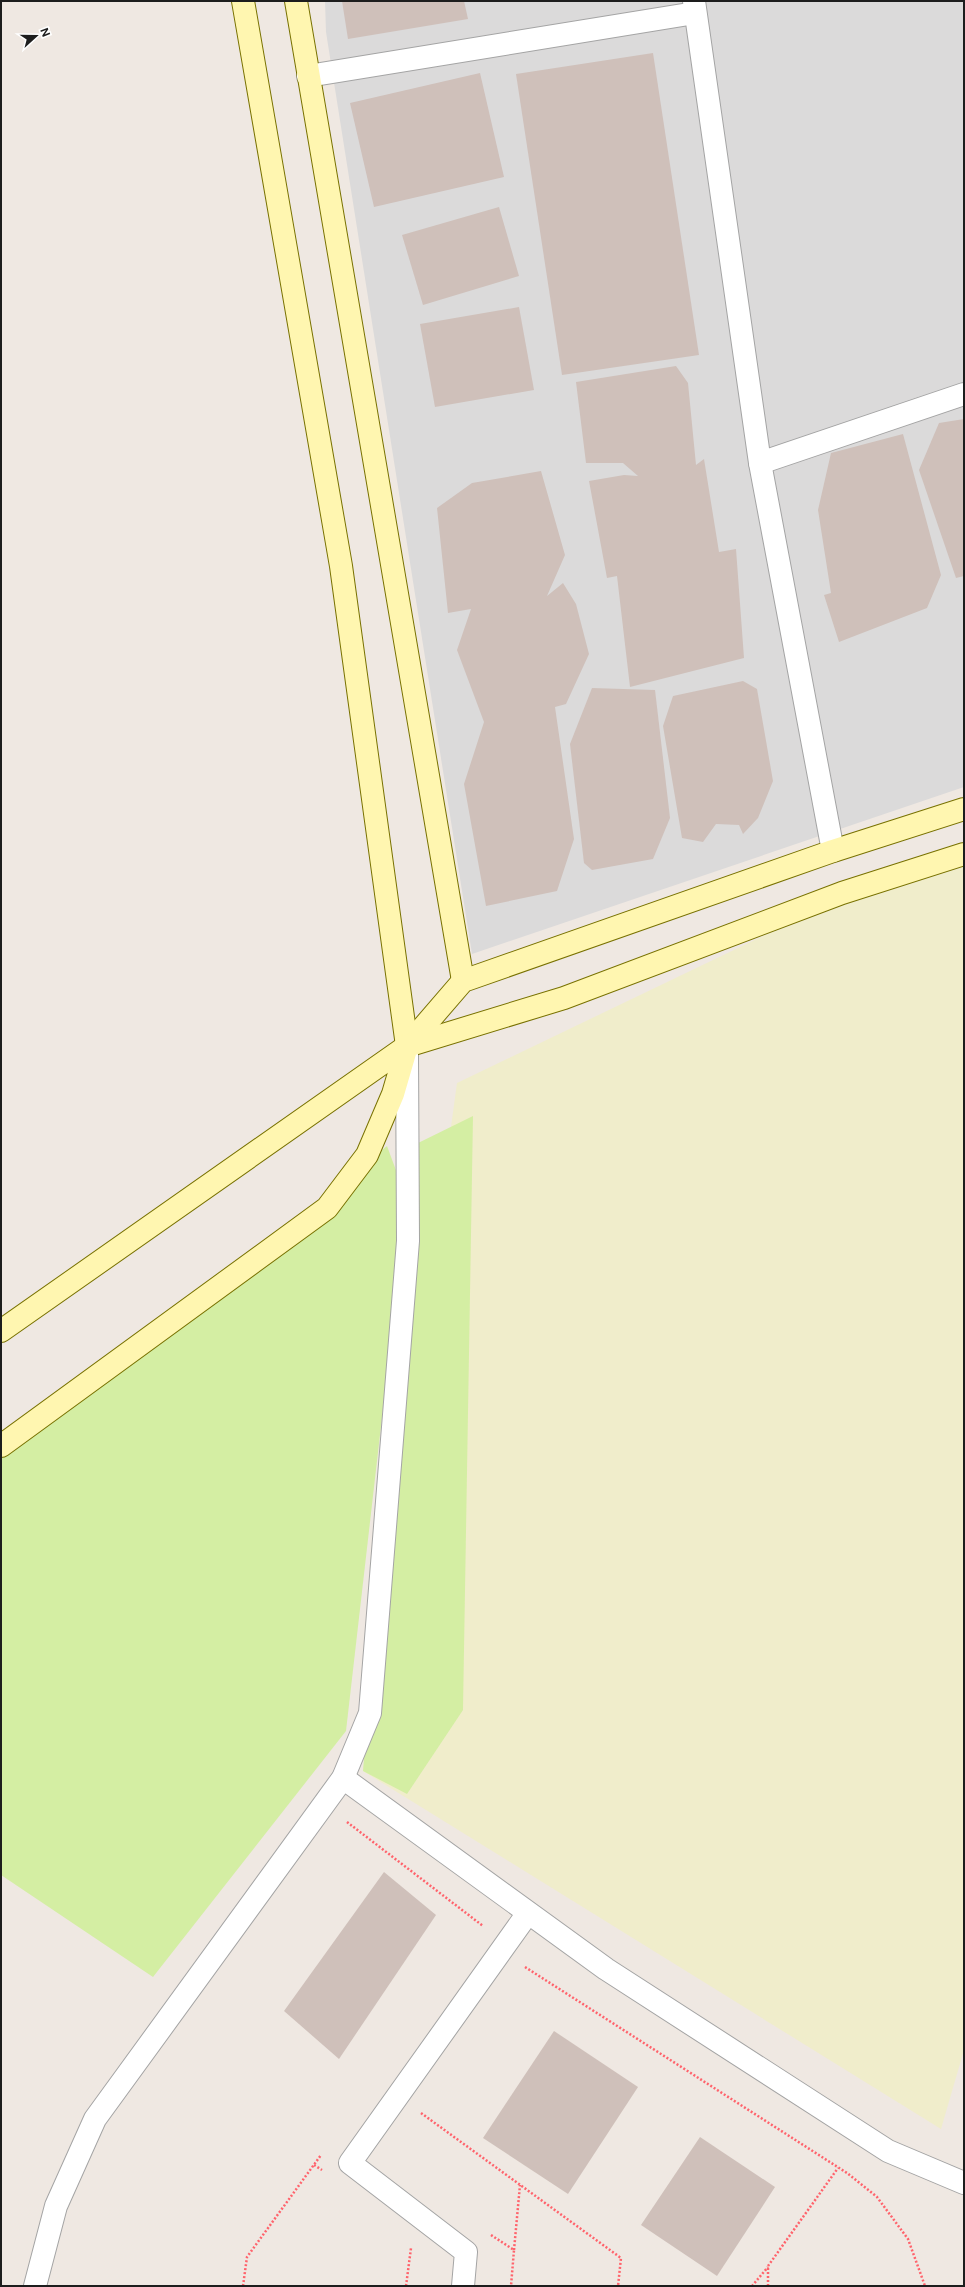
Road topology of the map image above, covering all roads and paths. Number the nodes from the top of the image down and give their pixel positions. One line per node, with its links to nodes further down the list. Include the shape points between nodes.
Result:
1 (242, 1): 11 (main road, via 341,566)
2 (296, 1): 4 (main road)
3 (694, 7): 4 (street); 6 (street)
4 (308, 76): 10 (main road)
5 (964, 394): 6 (street)
6 (760, 463): 8 (street)
7 (964, 809): 8 (main road)
8 (833, 851): 10 (main road)
9 (964, 854): 11 (main road, via 842,893 564,998)
10 (463, 981): 11 (main road)
11 (407, 1046): 12 (main road); 13 (main road, via 392,1094 367,1155 327,1208); 14 (street, via 408,1241 370,1713)
12 (1, 1331)
13 (1, 1446)
14 (343, 1778): 16 (street); 27 (street, via 94,2119 56,2206)
15 (344, 1820): 17 (path)
16 (528, 1913): 22 (street, via 606,1969 888,2151); 29 (street, via 350,2163 466,2252)
17 (486, 1928)
18 (519, 1972): 21 (path, via 523,1966)
19 (418, 2111): 23 (path)
20 (323, 2152): 28 (path, via 247,2257)
21 (838, 2168): 26 (path); 34 (path, via 877,2197 908,2239)
22 (964, 2183)
23 (520, 2185): 25 (path); 31 (path, via 621,2258)
24 (488, 2232): 25 (path)
25 (514, 2250): 30 (path)
26 (768, 2266): 32 (path); 33 (path)
27 (35, 2286)
28 (243, 2286)
29 (463, 2286)
30 (511, 2286)
31 (618, 2286)
32 (752, 2286)
33 (768, 2286)
34 (925, 2286)

